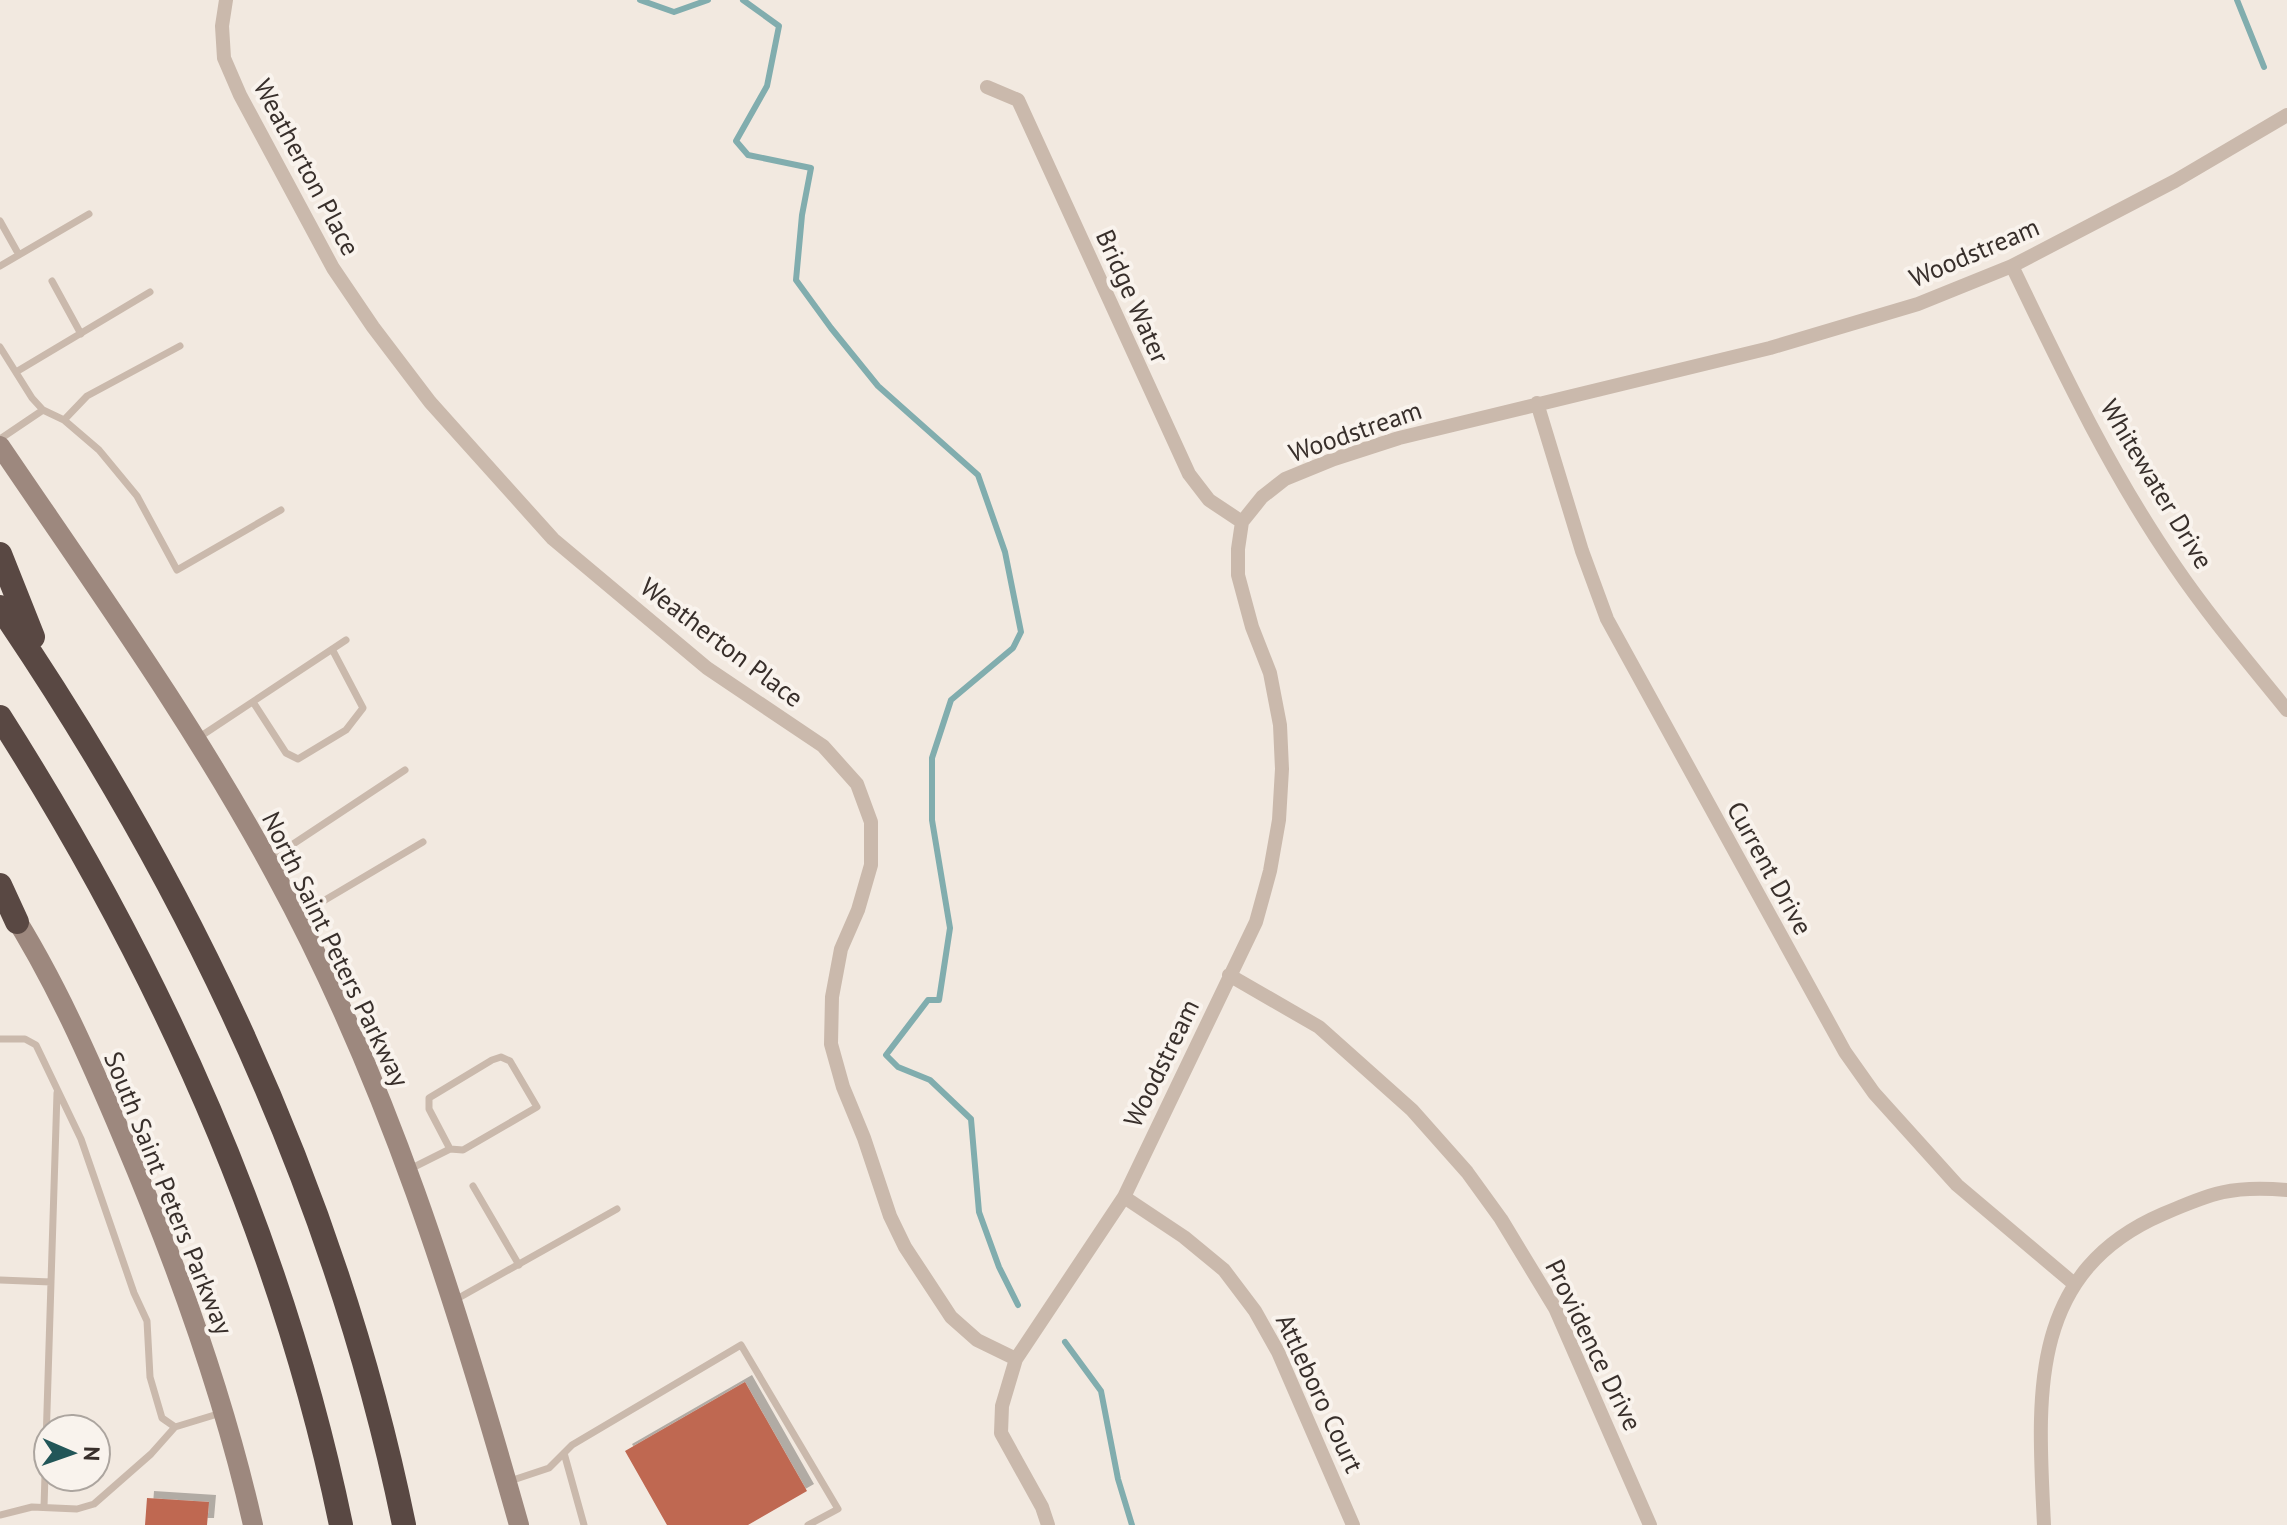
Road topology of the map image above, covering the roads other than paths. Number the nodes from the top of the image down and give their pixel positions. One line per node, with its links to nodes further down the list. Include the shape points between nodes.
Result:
1 (226, 0): 52 (street, Weatherton Place, via 224,58 240,95 333,268 430,402 553,539 707,668 823,746 857,784 871,822 871,865 841,949 832,997 831,1044 839,1073 905,1247 951,1317 977,1340)
2 (987, 87): 21 (street, Bridge Water, via 1018,100 1189,474 1209,500)
3 (2287, 115): 8 (street, Woodstream)
4 (89, 214): 6 (lane)
5 (0, 221): 6 (lane)
6 (19, 255): 7 (lane)
7 (0, 266)
8 (2012, 266): 15 (street, Woodstream, via 1918,304 1770,348); 28 (street, Whitewater Drive, via 2127,491 2175,566)
9 (52, 281): 11 (lane)
10 (150, 292): 11 (lane)
11 (81, 334): 14 (lane)
12 (180, 346): 17 (lane, via 87,396)
13 (0, 347): 14 (lane)
14 (16, 372): 16 (lane)
15 (1537, 403): 21 (street, Woodstream, via 1334,459 1285,479); 50 (street, Current Drive, via 1607,619 1845,1052 1874,1093 1957,1185)
16 (43, 410): 17 (lane); 18 (lane)
17 (64, 420): 20 (lane, via 99,450 137,496 177,570)
18 (0, 439)
19 (0, 446): 30 (main road, North Saint Peters Parkway)
20 (281, 510)
21 (1242, 522): 38 (street, Woodstream, via 1238,575 1270,673 1282,769 1270,871 1256,922)
22 (0, 554): 26 (highway)
23 (0, 607): 26 (highway)
24 (346, 640): 25 (lane)
25 (332, 649): 27 (lane); 27 (lane, via 363,708 346,730 298,759 286,753)
26 (50, 680): 61 (highway, via 173,889 276,1111 345,1301)
27 (253, 702): 30 (lane)
28 (2287, 710)
29 (0, 717): 60 (highway, via 117,914 209,1110 275,1283)
30 (196, 739): 33 (main road, North Saint Peters Parkway)
31 (405, 770): 33 (lane)
32 (423, 842): 36 (lane)
33 (268, 861): 36 (main road, North Saint Peters Parkway)
34 (0, 885): 37 (highway)
35 (0, 895): 37 (main road, South Saint Peters Parkway)
36 (297, 917): 42 (main road, North Saint Peters Parkway)
37 (17, 922): 53 (main road, South Saint Peters Parkway, via 98,1079 168,1248)
38 (1229, 975): 45 (street, Woodstream); 67 (street, Providence Drive, via 1319,1027 1412,1110 1467,1172 1555,1308)
39 (0, 1039): 40 (lane, via 25,1039 36,1045)
40 (57, 1089): 49 (lane); 54 (lane, via 81,1139 147,1321 150,1377 162,1418)
41 (450, 1149): 41 (lane, via 463,1150 537,1107 510,1061 492,1060 429,1098 429,1109); 42 (lane)
42 (408, 1170): 51 (main road, North Saint Peters Parkway)
43 (473, 1186): 47 (lane)
44 (2287, 1190): 50 (street, via 2254,1187 2213,1193 2148,1220 2102,1250)
45 (1124, 1197): 52 (street, Woodstream); 66 (street, Attleboro Court, via 1224,1270 1255,1311)
46 (617, 1209): 47 (lane)
47 (519, 1265): 51 (lane)
48 (0, 1280): 49 (lane)
49 (51, 1282): 57 (lane)
50 (2073, 1283): 68 (street, via 2053,1331 2040,1408)
51 (454, 1301): 56 (main road, North Saint Peters Parkway)
52 (1016, 1359): 65 (street, Woodstream, via 1002,1406 1001,1433)
53 (223, 1412): 54 (lane); 59 (main road, South Saint Peters Parkway)
54 (175, 1427): 57 (lane, via 94,1504)
55 (564, 1453): 56 (lane, via 549,1468); 63 (lane); 64 (lane, via 741,1345 838,1509)
56 (507, 1482): 62 (main road, North Saint Peters Parkway)
57 (44, 1507): 58 (lane)
58 (0, 1515)
59 (253, 1525)
60 (341, 1525)
61 (404, 1525)
62 (519, 1525)
63 (584, 1525)
64 (808, 1525)
65 (1048, 1525)
66 (1353, 1525)
67 (1650, 1525)
68 (2044, 1525)

